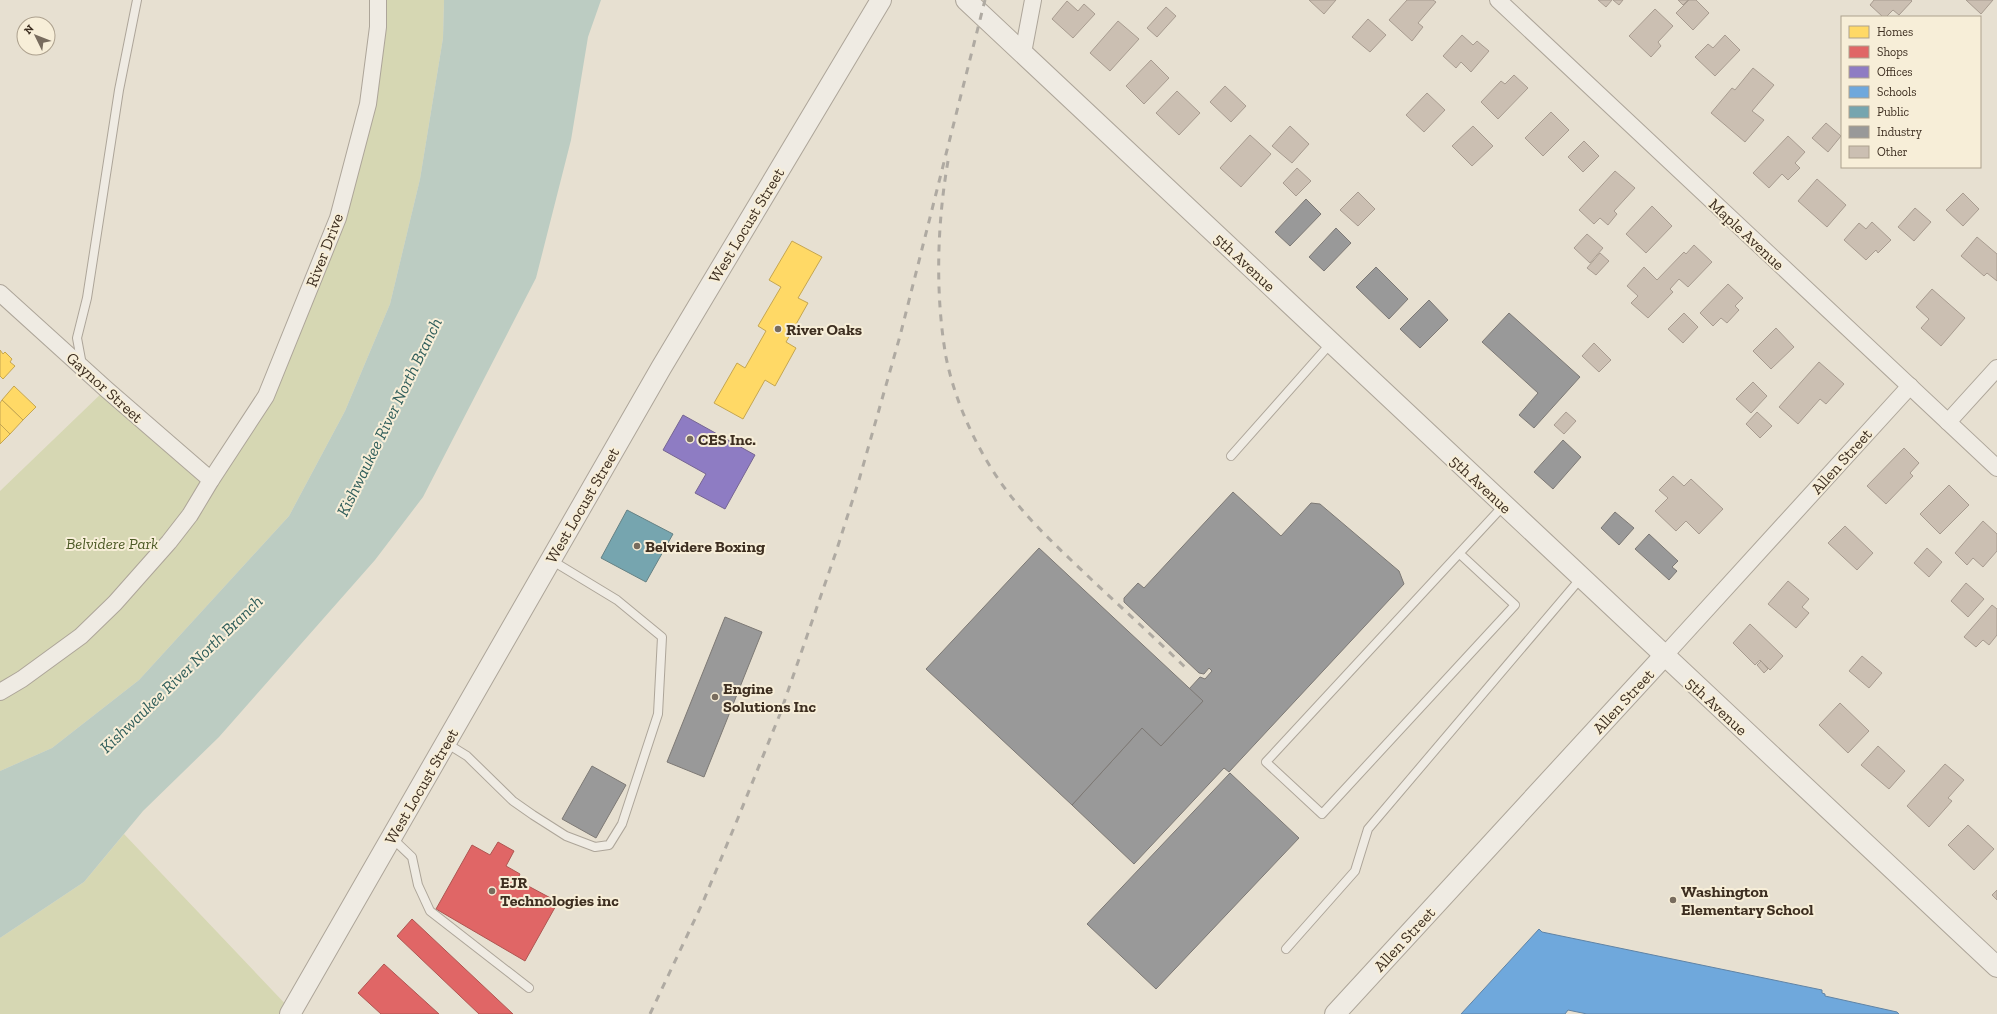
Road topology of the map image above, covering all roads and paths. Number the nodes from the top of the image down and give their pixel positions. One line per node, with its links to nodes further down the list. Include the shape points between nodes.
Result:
1 (137, 0): 10 (lane, via 77,338)
2 (378, 0): 16 (street, River Drive, via 378,27 368,104 338,218 266,396)
3 (881, 0): 19 (street, West Locust Street, via 661,368)
4 (966, 0): 7 (street, 5th Avenue)
5 (1033, 0): 7 (street)
6 (1498, 0): 12 (street, Maple Avenue)
7 (1023, 53): 9 (street, 5th Avenue)
8 (0, 293): 10 (street, Gaynor Street)
9 (1331, 342): 14 (lane); 17 (street, 5th Avenue)
10 (82, 368): 16 (street, Gaynor Street)
11 (1997, 368): 13 (street)
12 (1910, 386): 13 (street, Maple Avenue); 21 (street, Allen Street)
13 (1948, 422): 15 (street, Maple Avenue)
14 (1231, 456)
15 (1997, 468)
16 (211, 480): 22 (street, River Drive, via 190,515 169,542 115,603 81,636)
17 (1504, 505): 18 (lane); 20 (street, 5th Avenue)
18 (1460, 554): 18 (lane, via 1266,762 1322,814 1516,605)
19 (551, 560): 23 (street, West Locust Street); 23 (lane, via 617,600 662,637 658,714 622,824 609,845 595,847 566,836 513,801 467,756)
20 (1581, 578): 21 (street, 5th Avenue); 25 (lane, via 1368,829 1355,871)
21 (1664, 656): 26 (street, 5th Avenue); 29 (street, Allen Street)
22 (0, 692)
23 (446, 743): 24 (street, West Locust Street)
24 (392, 837): 27 (lane, via 412,857 418,885 430,911); 28 (street, West Locust Street)
25 (1286, 949)
26 (1997, 967)
27 (529, 988)
28 (290, 1014)
29 (1335, 1014)

